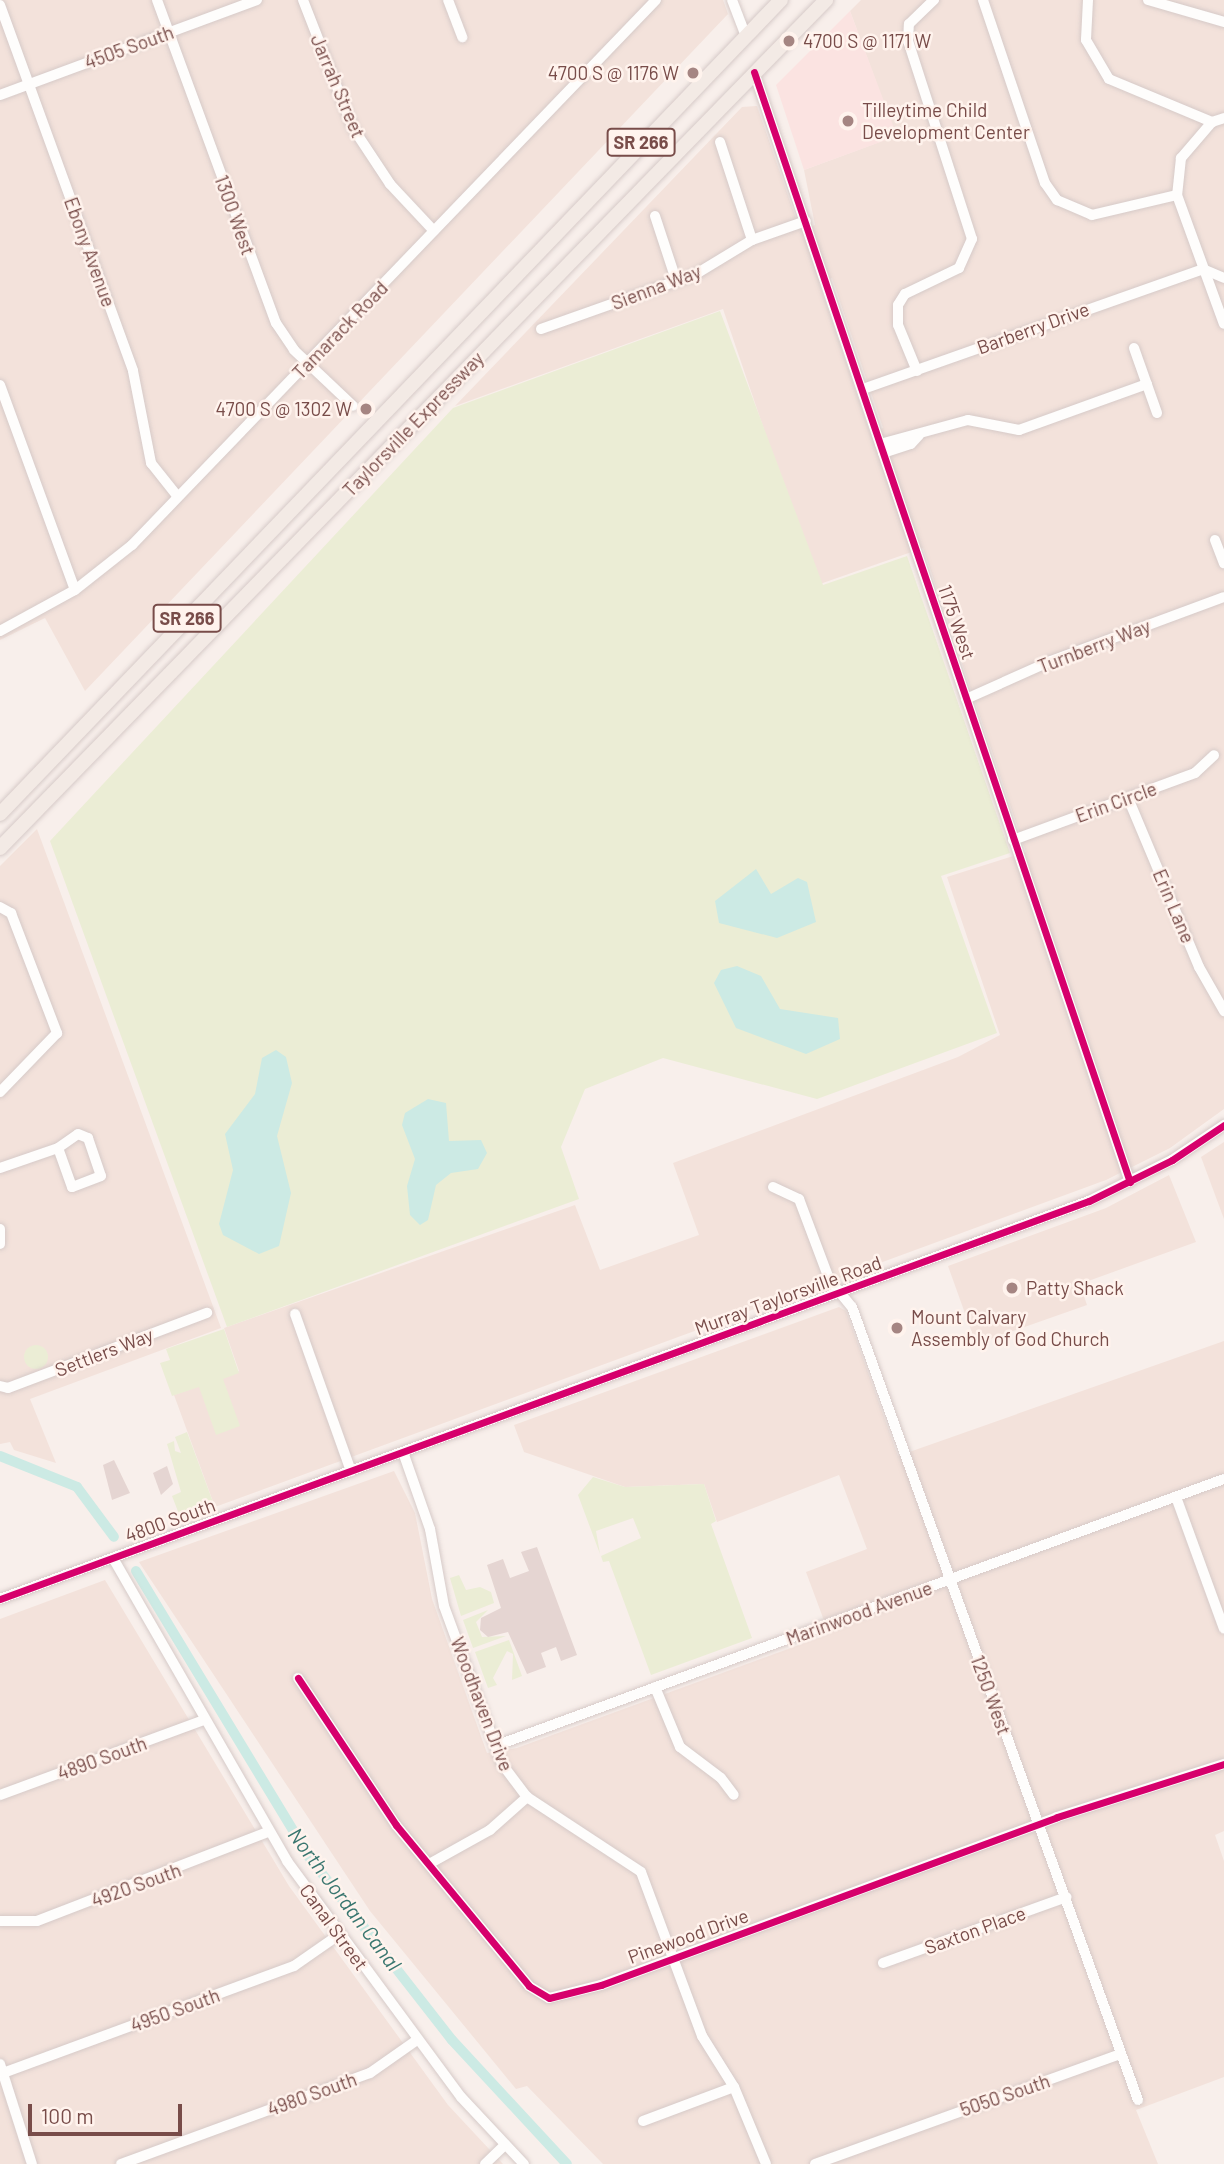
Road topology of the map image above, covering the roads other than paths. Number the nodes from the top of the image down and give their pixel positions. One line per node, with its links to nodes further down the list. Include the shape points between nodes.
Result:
1 (157, 0): 15 (street, 1300 West)
2 (257, 0): 15 (street, 4505 South)
3 (303, 0): 27 (street, Jarrah Street, via 353,128 390,184)
4 (448, 0): 17 (street)
5 (656, 0): 27 (street, Tamarack Road)
6 (732, 0): 16 (street)
7 (781, 0): 16 (main road, Taylorsville Expressway / SR 266)
8 (826, 0): 18 (main road, Taylorsville Expressway / SR 266)
9 (934, 0): 36 (street, via 909,24 908,41 972,239 959,268 910,292 898,304 898,326)
10 (983, 0): 24 (street, via 1045,183 1057,200 1092,215)
11 (1088, 0): 22 (street, via 1086,40 1109,79)
12 (1148, 0): 14 (street)
13 (0, 5): 19 (street, Ebony Avenue)
14 (1224, 22)
15 (169, 33): 19 (street, 4505 South); 35 (street, 1300 West, via 268,306 284,337)
16 (746, 36): 52 (main road, Taylorsville Expressway / SR 266, via 536,249)
17 (462, 37)
18 (754, 72): 26 (street, 1175 West); 54 (main road, Taylorsville Expressway / SR 266)
19 (29, 84): 20 (street, 4505 South); 43 (street, Ebony Avenue, via 133,371 151,463)
20 (0, 95)
21 (1224, 118): 22 (street)
22 (1212, 122): 24 (street, via 1189,142 1181,158)
23 (720, 142): 28 (street)
24 (1177, 195): 29 (street)
25 (655, 216): 31 (street)
26 (806, 221): 28 (street, Sienna Way); 39 (street, 1175 West)
27 (434, 231): 35 (street, Tamarack Road)
28 (752, 240): 31 (street, Sienna Way)
29 (1203, 269): 30 (street); 32 (street); 36 (street, Barberry Drive)
30 (1224, 278)
31 (676, 280): 33 (street, Sienna Way)
32 (1224, 324)
33 (541, 329)
34 (1134, 348): 37 (street)
35 (308, 363): 40 (street, 1300 West); 43 (street, Tamarack Road)
36 (917, 371): 39 (street, Barberry Drive)
37 (1147, 384): 41 (street); 42 (street, via 1019,430 968,420)
38 (0, 385): 46 (street)
39 (863, 390): 42 (street, 1175 West)
40 (353, 406)
41 (1157, 413)
42 (882, 448): 49 (street, 1175 West)
43 (178, 497): 46 (street, Tamarack Road, via 132,545)
44 (1215, 540): 45 (street)
45 (1224, 562)
46 (75, 590): 48 (street, Tamarack Road)
47 (1224, 597): 49 (street, Turnberry Way, via 1051,661)
48 (0, 631)
49 (966, 699): 53 (street, 1175 West)
50 (1213, 755): 51 (street, Erin Circle, via 1195,773)
51 (1128, 798): 53 (street, Erin Circle); 56 (street, Erin Lane, via 1199,967)
52 (0, 814)
53 (1013, 840): 61 (street, 1175 West)
54 (0, 848)
55 (2, 906): 57 (street, via 16,923 57,1033)
56 (1224, 1011)
57 (0, 1091)
58 (1224, 1125): 61 (street, Murray Taylorsville Road)
59 (58, 1148): 59 (street, via 78,1134 88,1138 102,1176 72,1187); 60 (street)
60 (0, 1168)
61 (1130, 1182): 65 (street, Murray Taylorsville Road)
62 (773, 1186): 65 (street, 1250 West, via 799,1199)
63 (0, 1229): 64 (street)
64 (0, 1244)
65 (839, 1292): 69 (street, Murray Taylorsville Road); 74 (street, 1250 West, via 852,1307)
66 (207, 1312): 68 (street, Settlers Way, via 8,1388)
67 (295, 1314): 70 (street)
68 (0, 1386)
69 (403, 1452): 70 (street, Murray Taylorsville Road); 81 (street, Woodhaven Drive, via 430,1529 440,1595)
70 (351, 1471): 73 (street, 4800 South)
71 (1224, 1479): 72 (street, Marinwood Avenue)
72 (1176, 1497): 74 (street, Marinwood Avenue); 76 (street)
73 (113, 1558): 75 (street, 4800 South); 80 (street, Canal Street)
74 (949, 1579): 79 (street, Marinwood Avenue); 86 (street, 1250 West)
75 (0, 1599)
76 (1221, 1613): 77 (street)
77 (1224, 1629)
78 (298, 1678): 88 (street, Pinewood Drive, via 391,1819)
79 (656, 1687): 81 (street, Marinwood Avenue); 84 (street, via 680,1747)
80 (204, 1720): 83 (street, 4890 South); 87 (street, Canal Street)
81 (495, 1746): 85 (street, Woodhaven Drive, via 512,1780)
82 (1224, 1764): 86 (street, Pinewood Drive)
83 (0, 1795)
84 (734, 1795)
85 (527, 1797): 88 (street, via 498,1825); 92 (street, Woodhaven Drive, via 637,1867)
86 (1039, 1824): 89 (street, 1250 West); 92 (street, Pinewood Drive)
87 (268, 1832): 90 (street, 4920 South, via 37,1921); 91 (street, Canal Street)
88 (429, 1864): 92 (street, Pinewood Drive, via 528,1986 543,1997 570,1995)
89 (1066, 1897): 93 (street, Saxton Place); 95 (street, 1250 West)
90 (0, 1921)
91 (340, 1934): 94 (street, Canal Street); 96 (street, 4950 South, via 293,1966)
92 (673, 1957): 97 (street, Woodhaven Drive, via 702,2036)
93 (883, 1963)
94 (417, 2040): 100 (street, Canal Street); 102 (street, 4980 South, via 370,2073)
95 (1121, 2054): 98 (street, 1250 West); 106 (street, 5050 South)
96 (2, 2068): 101 (street)
97 (734, 2087): 99 (street); 105 (street, Woodhaven Drive)
98 (1138, 2100)
99 (643, 2120)
100 (505, 2146): 103 (street); 104 (street, Canal Street)
101 (32, 2164)
102 (121, 2164)
103 (485, 2164)
104 (524, 2164)
105 (766, 2164)
106 (815, 2164)

